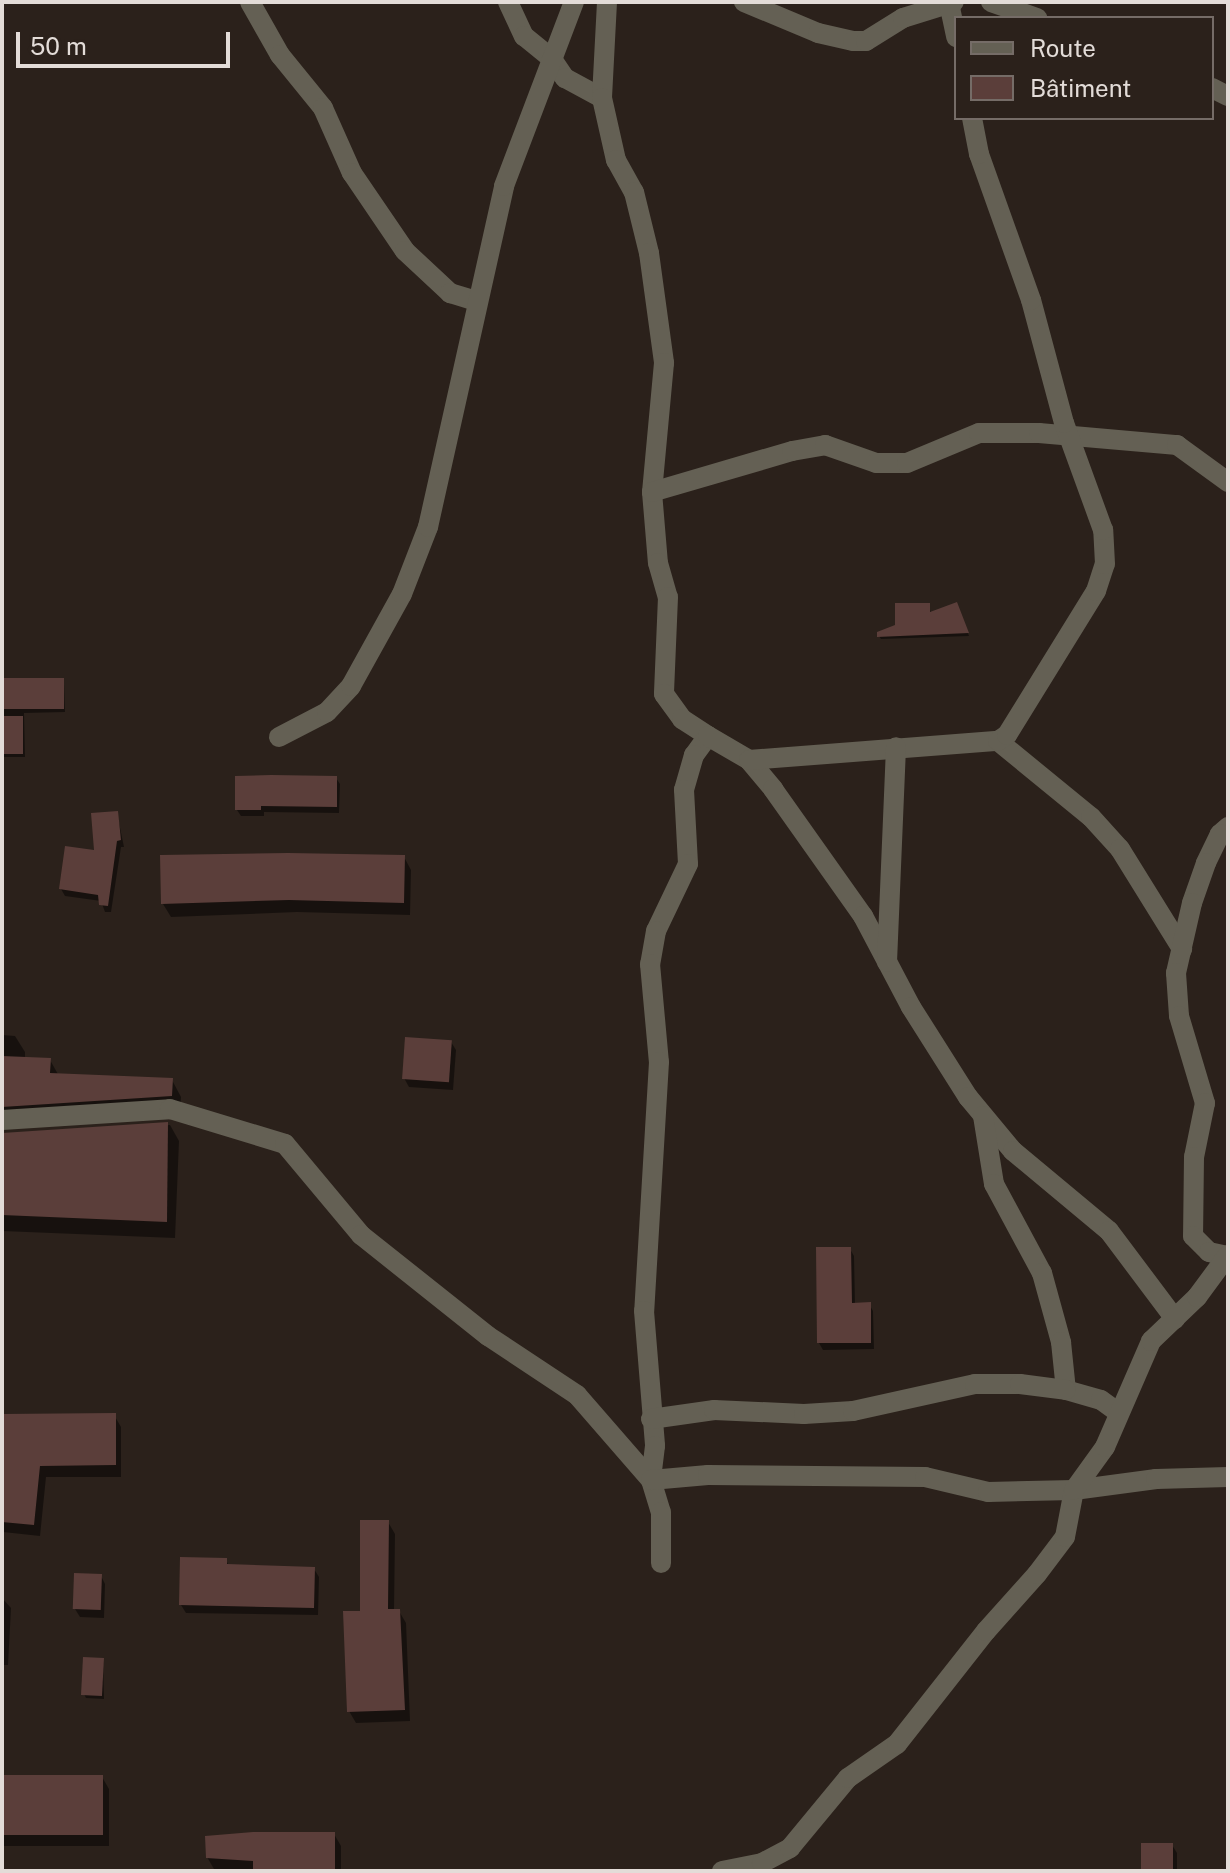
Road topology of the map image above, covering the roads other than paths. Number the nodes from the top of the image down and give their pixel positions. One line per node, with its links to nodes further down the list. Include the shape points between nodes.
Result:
1 (250, 2): 12 (street, via 280,55 323,108 352,173 405,251 450,293)
2 (508, 2): 9 (street, via 524,36)
3 (574, 2): 9 (street)
4 (607, 2): 10 (street)
5 (744, 2): 6 (street, via 818,33 853,41 866,41 903,18)
6 (952, 2)
7 (991, 2): 8 (street)
8 (1031, 16)
9 (552, 59): 10 (street, via 565,78); 12 (street, via 504,186)
10 (602, 98): 15 (street, via 616,160 634,192 656,289 664,363)
11 (972, 120): 13 (street)
12 (476, 301): 17 (street, via 428,527 402,594 351,686 327,712)
13 (1071, 437): 14 (street, via 1177,445); 15 (street, via 979,433 907,463 876,463 825,445); 18 (street, via 1103,530 1105,564 1096,591 1007,735)
14 (1228, 482)
15 (652, 492): 16 (street, via 658,563 668,597 664,694 682,719)
16 (708, 736): 20 (street); 30 (street, via 694,755 684,790 688,864 656,931 650,964 659,1062 644,1311)
17 (279, 737)
18 (998, 741): 19 (street); 22 (street, via 1091,817 1120,849)
19 (896, 747): 20 (street); 23 (street)
20 (749, 760): 23 (street, via 863,916)
21 (1228, 827): 22 (street, via 1206,863)
22 (1182, 949): 26 (street, via 1176,973 1179,1016 1205,1103 1194,1157 1193,1236 1209,1252)
23 (887, 962): 24 (street)
24 (983, 1116): 27 (street, via 1013,1151 1109,1231); 28 (street, via 994,1184 1042,1273 1057,1324)
25 (2, 1120): 32 (street, via 170,1109 285,1144 361,1235 488,1336 577,1395)
26 (1228, 1255): 27 (street)
27 (1175, 1319): 29 (street, via 1151,1341)
28 (1066, 1390): 29 (street, via 1101,1400); 30 (street, via 975,1384 853,1411 714,1410)
29 (1119, 1413): 33 (street, via 1105,1447)
30 (651, 1419): 32 (street)
31 (1228, 1477): 33 (street, via 1156,1479)
32 (651, 1480): 33 (street, via 708,1475 925,1477 988,1492); 34 (street, via 661,1512)
33 (1074, 1490): 35 (street, via 1065,1537 897,1744 848,1778 790,1848 762,1863)
34 (661, 1563)
35 (722, 1871)

